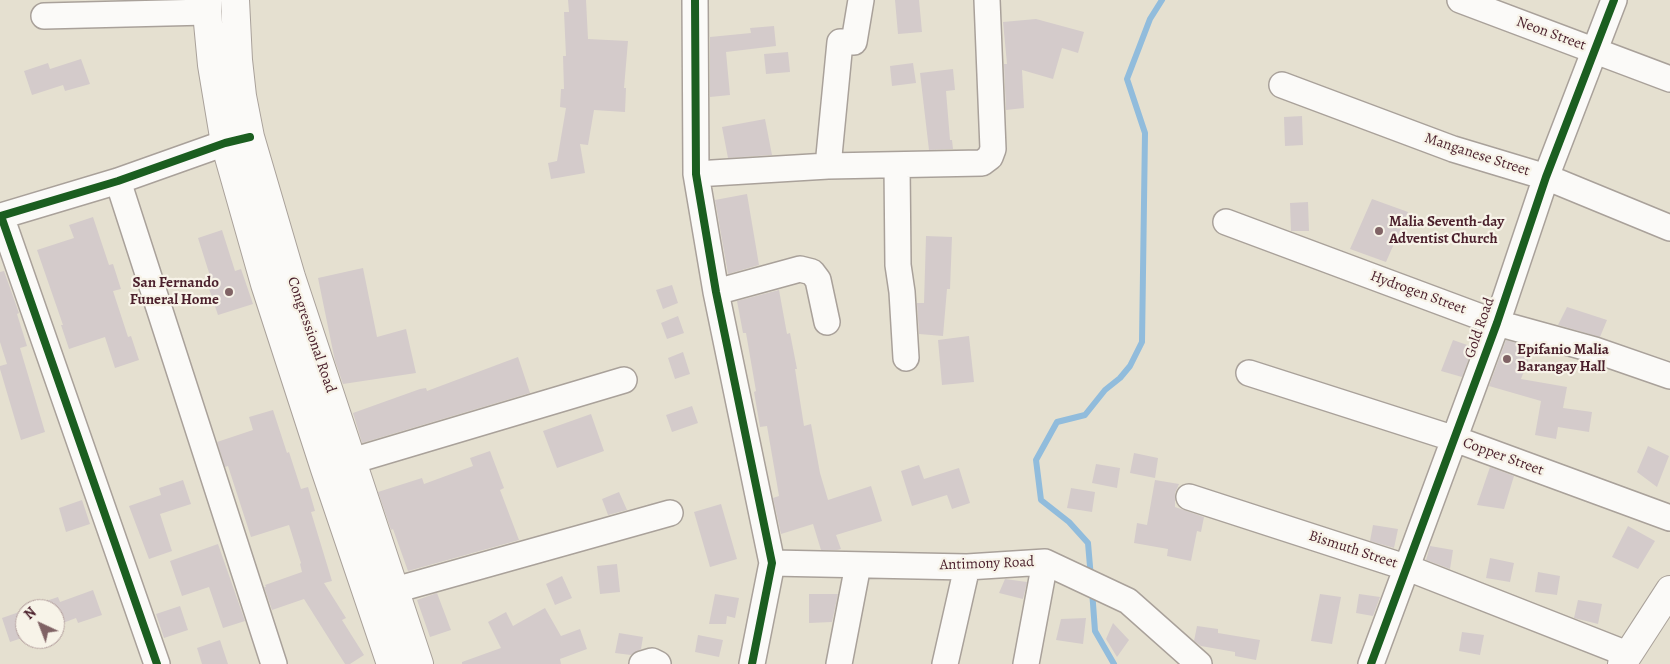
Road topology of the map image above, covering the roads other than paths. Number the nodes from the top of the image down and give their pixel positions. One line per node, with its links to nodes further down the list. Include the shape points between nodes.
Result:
1 (235, 0): 12 (main road, Congressional Road, via 242,96)
2 (696, 0): 15 (street)
3 (861, 0): 14 (street, via 854,42 840,42)
4 (987, 0): 13 (street, via 993,149 990,157 982,163)
5 (1460, 0): 9 (street, Neon Street)
6 (1614, 0): 9 (street, Gold Road)
7 (207, 6): 8 (street); 12 (main road, Congressional Road, via 216,96)
8 (44, 16)
9 (1595, 50): 10 (street, Neon Street); 16 (street, Gold Road)
10 (1670, 79)
11 (1282, 85): 16 (street, Manganese Street, via 1453,149)
12 (238, 140): 17 (street); 28 (main road, Congressional Road, via 291,277); 29 (main road, Congressional Road, via 265,284)
13 (897, 165): 14 (street); 23 (street, via 898,265)
14 (828, 166): 15 (street)
15 (696, 174): 20 (street)
16 (1546, 177): 19 (street, Manganese Street); 22 (street, Gold Road)
17 (118, 180): 41 (street, via 1,216); 42 (street)
18 (1226, 222): 22 (street, Hydrogen Street)
19 (1670, 228)
20 (716, 292): 21 (street, via 800,269 812,272 818,280); 34 (street)
21 (827, 322)
22 (1497, 323): 25 (street, Hydrogen Street, via 1595,350); 27 (street, Gold Road)
23 (906, 358)
24 (1248, 373): 27 (street, Copper Street)
25 (1670, 376)
26 (624, 380): 28 (street)
27 (1455, 439): 32 (street, Copper Street); 37 (street, Gold Road)
28 (353, 460): 29 (street); 38 (main road, Congressional Road)
29 (325, 469): 43 (main road, Congressional Road)
30 (1189, 497): 37 (street, Bismuth Street)
31 (670, 513): 38 (street)
32 (1670, 518)
33 (1045, 562): 36 (street, Antimony Road); 50 (street); 51 (street, Antimony Road, via 1128,601)
34 (772, 563): 35 (street, Antimony Road); 47 (street)
35 (858, 565): 36 (street, Antimony Road); 48 (street)
36 (967, 567): 49 (street)
37 (1408, 568): 40 (street, Bismuth Street); 52 (street, Gold Road)
38 (395, 590): 44 (main road, Congressional Road)
39 (1670, 590): 40 (main road)
40 (1624, 659)
41 (157, 664)
42 (274, 664)
43 (391, 664)
44 (419, 664)
45 (642, 664): 46 (street, via 652,661)
46 (658, 664)
47 (752, 664)
48 (839, 664)
49 (945, 664)
50 (1026, 664)
51 (1199, 664)
52 (1371, 664)

